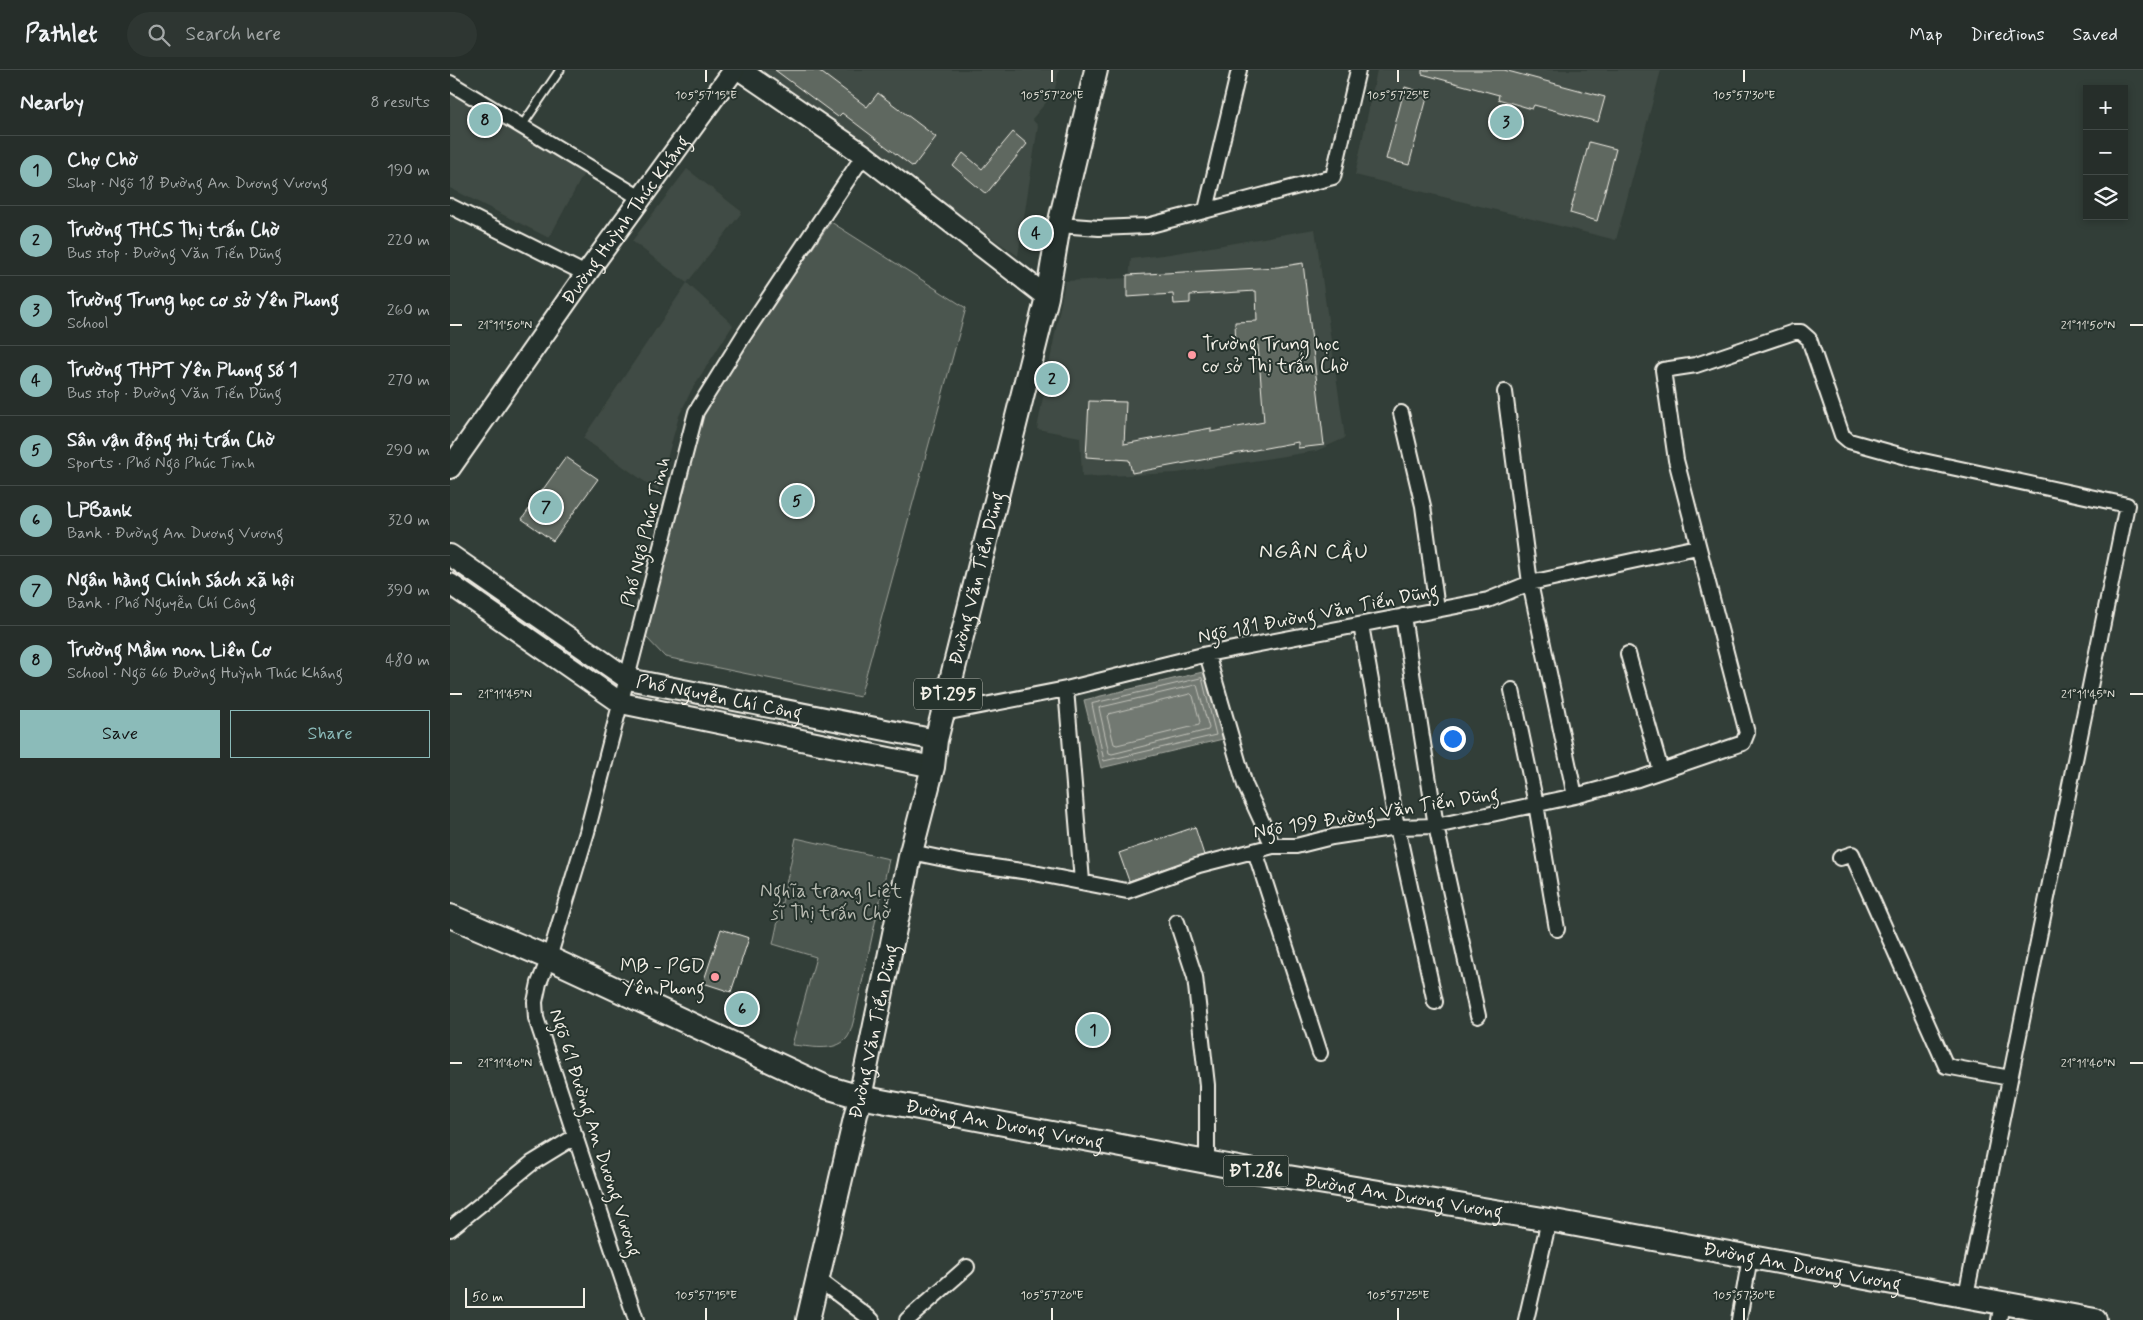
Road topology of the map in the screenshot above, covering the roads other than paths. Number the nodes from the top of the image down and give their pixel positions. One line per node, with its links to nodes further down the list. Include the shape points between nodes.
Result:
1 (560, 70): 8 (lane)
2 (734, 70): 10 (street, Đường Huỳnh Thúc Kháng)
3 (740, 70): 9 (street)
4 (1096, 70): 13 (main road, Đường Văn Tiến Dũng / ĐT.295)
5 (1239, 70): 12 (street)
6 (1358, 70): 12 (street, via 1333,177)
7 (450, 84): 8 (street)
8 (522, 127): 10 (street)
9 (864, 155): 15 (street); 28 (street, Phố Ngô Phúc Tinh, via 696,412)
10 (642, 199): 14 (street, Đường Huỳnh Thúc Kháng)
11 (450, 206): 14 (street)
12 (1206, 210): 13 (street, via 1147,226 1099,228)
13 (1059, 225): 15 (main road, Đường Văn Tiến Dũng / ĐT.295)
14 (586, 274): 18 (street, Đường Huỳnh Thúc Kháng)
15 (1047, 297): 32 (main road, Đường Văn Tiến Dũng / ĐT.295)
16 (1505, 392): 21 (street)
17 (1401, 413): 23 (street, via 1423,506)
18 (450, 468)
19 (1697, 547): 21 (street, Ngõ 181 Đường Văn Tiến Dũng); 35 (street, Ngõ 199 Đường Văn Tiến Dũng, via 1746,733 1743,743); 52 (street, via 1676,460 1663,370 1696,365 1799,332 1809,339 1842,435 1849,441 1914,459 2127,505)
20 (450, 555): 28 (street, Phố Nguyễn Chí Công)
21 (1530, 583): 23 (street, Ngõ 181 Đường Văn Tiến Dũng, via 1488,600); 36 (street)
22 (450, 584): 31 (street, Phố Nguyễn Chí Công)
23 (1437, 609): 24 (street, Ngõ 181 Đường Văn Tiến Dũng)
24 (1403, 616): 25 (street, Ngõ 181 Đường Văn Tiến Dũng); 38 (street)
25 (1361, 625): 26 (street, Ngõ 181 Đường Văn Tiến Dũng); 39 (street)
26 (1206, 654): 29 (street, Ngõ 181 Đường Văn Tiến Dũng); 40 (street, via 1245,784)
27 (1628, 654): 35 (street)
28 (628, 679): 31 (street, Phố Ngô Phúc Tinh); 33 (street, Phố Nguyễn Chí Công)
29 (1066, 689): 32 (street, Ngõ 181 Đường Văn Tiến Dũng); 44 (street)
30 (1512, 690): 37 (street)
31 (621, 703): 34 (street, Phố Nguyễn Chí Công); 48 (street, Phố Ngô Phúc Tinh)
32 (944, 712): 33 (main road, Đường Văn Tiến Dũng / ĐT.295)
33 (936, 740): 34 (main road, Đường Văn Tiến Dũng / ĐT.295)
34 (933, 767): 42 (main road, Đường Văn Tiến Dũng / ĐT.295)
35 (1661, 771): 36 (street, Ngõ 199 Đường Văn Tiến Dũng)
36 (1575, 796): 37 (street, Ngõ 199 Đường Văn Tiến Dũng)
37 (1536, 804): 38 (street, Ngõ 199 Đường Văn Tiến Dũng); 47 (street)
38 (1436, 826): 39 (street, Ngõ 199 Đường Văn Tiến Dũng); 50 (street)
39 (1397, 827): 40 (street, Ngõ 199 Đường Văn Tiến Dũng, via 1296,846); 49 (street)
40 (1273, 846): 41 (street, Ngõ 199 Đường Văn Tiến Dũng)
41 (1255, 851): 44 (street, Ngõ 199 Đường Văn Tiến Dũng, via 1198,865 1126,891); 51 (street)
42 (912, 852): 44 (street, Ngõ 199 Đường Văn Tiến Dũng); 53 (main road, Đường Văn Tiến Dũng / ĐT.295)
43 (1840, 858): 52 (street, via 1852,854 1946,1066)
44 (1082, 881)
45 (450, 916): 48 (main road, Đường An Dương Vương / ĐT.286)
46 (1177, 922): 55 (street, via 1195,977 1207,1085)
47 (1557, 929)
48 (549, 958): 53 (main road, Đường An Dương Vương / ĐT.286, via 826,1087); 54 (street, Ngõ 61 Đường An Dương Vương, via 539,983 536,1018)
49 (1434, 1002)
50 (1478, 1016)
51 (1320, 1053)
52 (2010, 1078): 61 (street)
53 (860, 1097): 55 (main road, Đường An Dương Vương / ĐT.286); 60 (main road, Đường Văn Tiến Dũng / ĐT.295)
54 (576, 1136): 57 (street, via 532,1163); 63 (street, Ngõ 61 Đường An Dương Vương)
55 (1207, 1162): 56 (main road, Đường An Dương Vương / ĐT.286)
56 (1549, 1220): 58 (main road, Đường An Dương Vương / ĐT.286); 67 (street)
57 (450, 1229)
58 (1750, 1257): 61 (main road, Đường An Dương Vương / ĐT.286); 68 (street)
59 (967, 1266): 66 (street)
60 (818, 1279): 64 (main road, Đường Văn Tiến Dũng / ĐT.295); 65 (street)
61 (1966, 1295): 62 (main road, Đường An Dương Vương / ĐT.286)
62 (2001, 1312): 69 (main road, Đường An Dương Vương / ĐT.286)
63 (636, 1320)
64 (808, 1320)
65 (872, 1320)
66 (907, 1320)
67 (1526, 1320)
68 (1739, 1320)
69 (2094, 1320)

